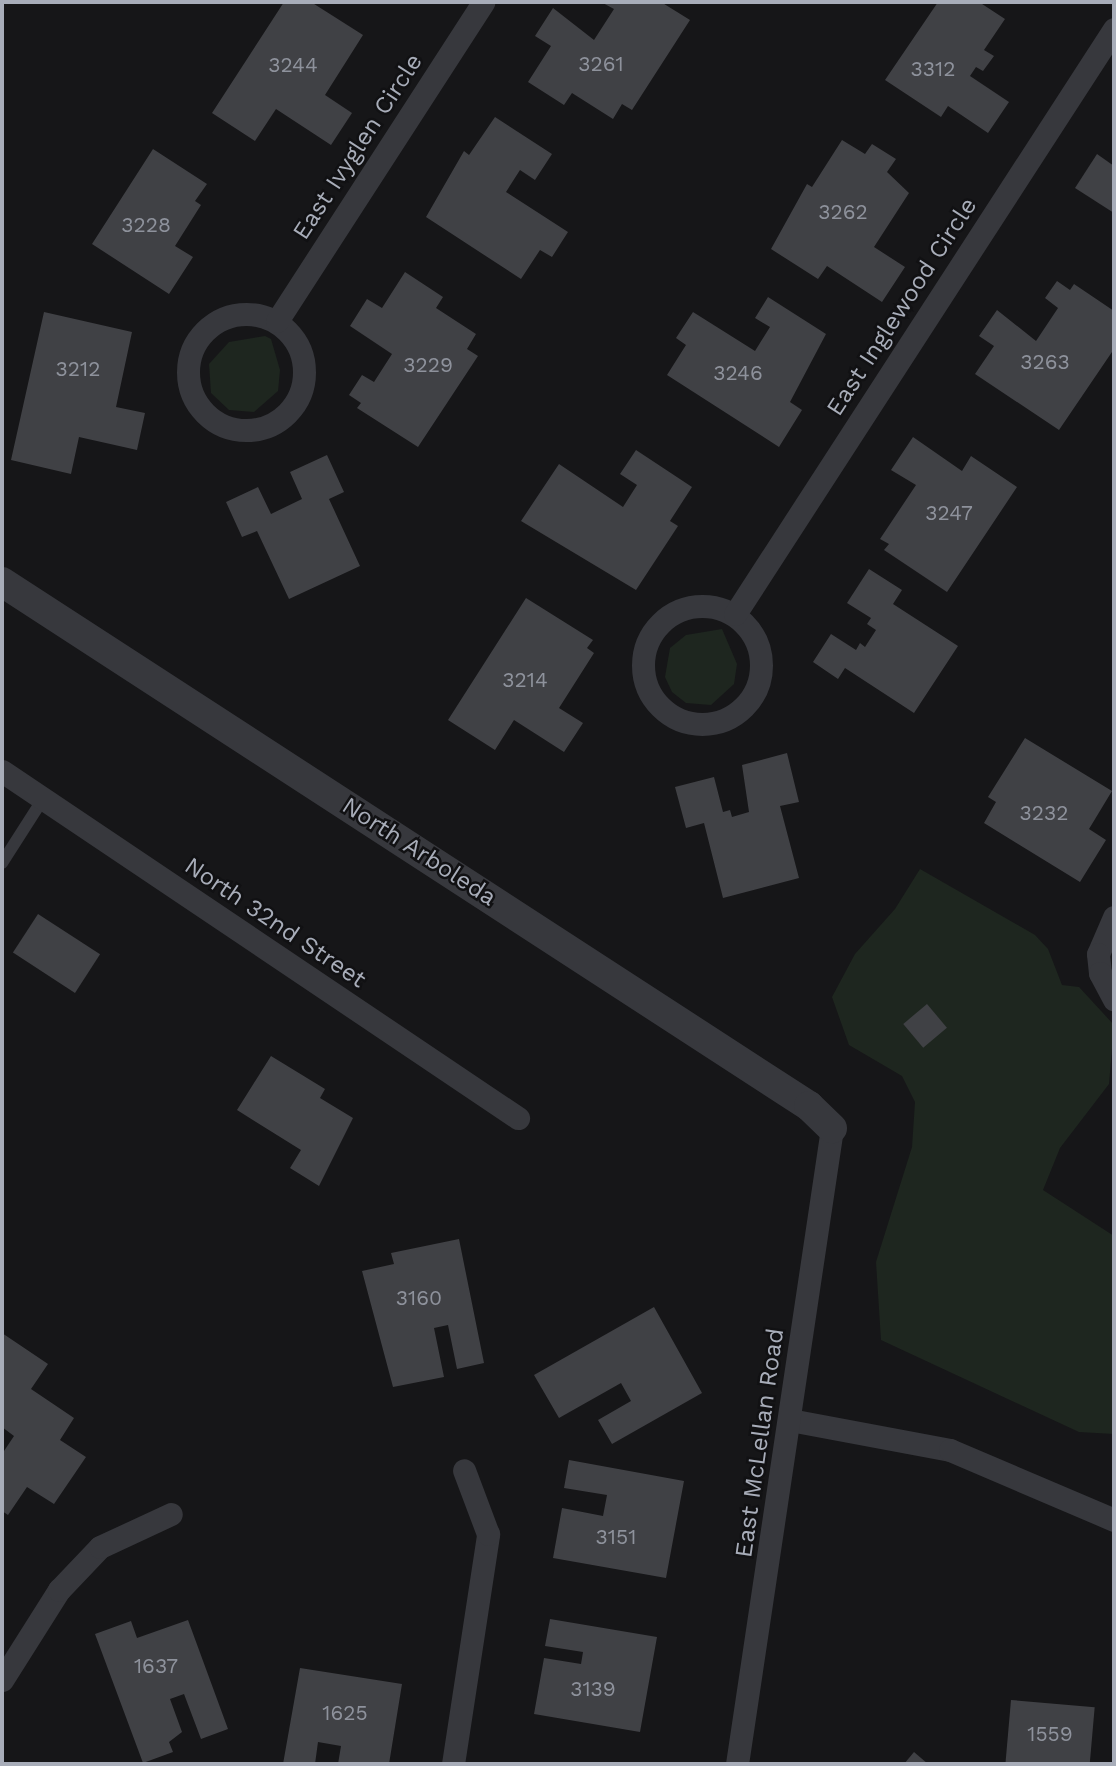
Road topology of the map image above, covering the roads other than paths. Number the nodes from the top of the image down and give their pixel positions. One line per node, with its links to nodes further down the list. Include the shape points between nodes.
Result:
1 (484, 2): 3 (street, East Ivyglen Circle)
2 (1114, 29): 5 (street, East Inglewood Circle)
3 (277, 321): 3 (street, via 240,313 221,319 192,347 189,387 214,421 248,431 282,418 295,404 304,370 301,351)
4 (2, 582): 12 (street, North Arboleda, via 809,1106)
5 (735, 614): 5 (street, via 700,606 681,610 652,635 645,653 649,691 676,718 714,723 747,704 757,687 759,648)
6 (2, 771): 7 (street, North 32nd Street)
7 (43, 799): 8 (lane); 11 (street, North 32nd Street)
8 (2, 863)
9 (1114, 917): 10 (street, via 1098,954 1100,973)
10 (1114, 999)
11 (518, 1118)
12 (832, 1128): 13 (street, East McLellan Road)
13 (790, 1420): 16 (street, via 950,1450); 19 (street, East McLellan Road)
14 (464, 1470): 18 (street, via 488,1534)
15 (171, 1514): 17 (street, via 100,1547 59,1590)
16 (1114, 1520)
17 (2, 1679)
18 (453, 1764)
19 (737, 1764)

